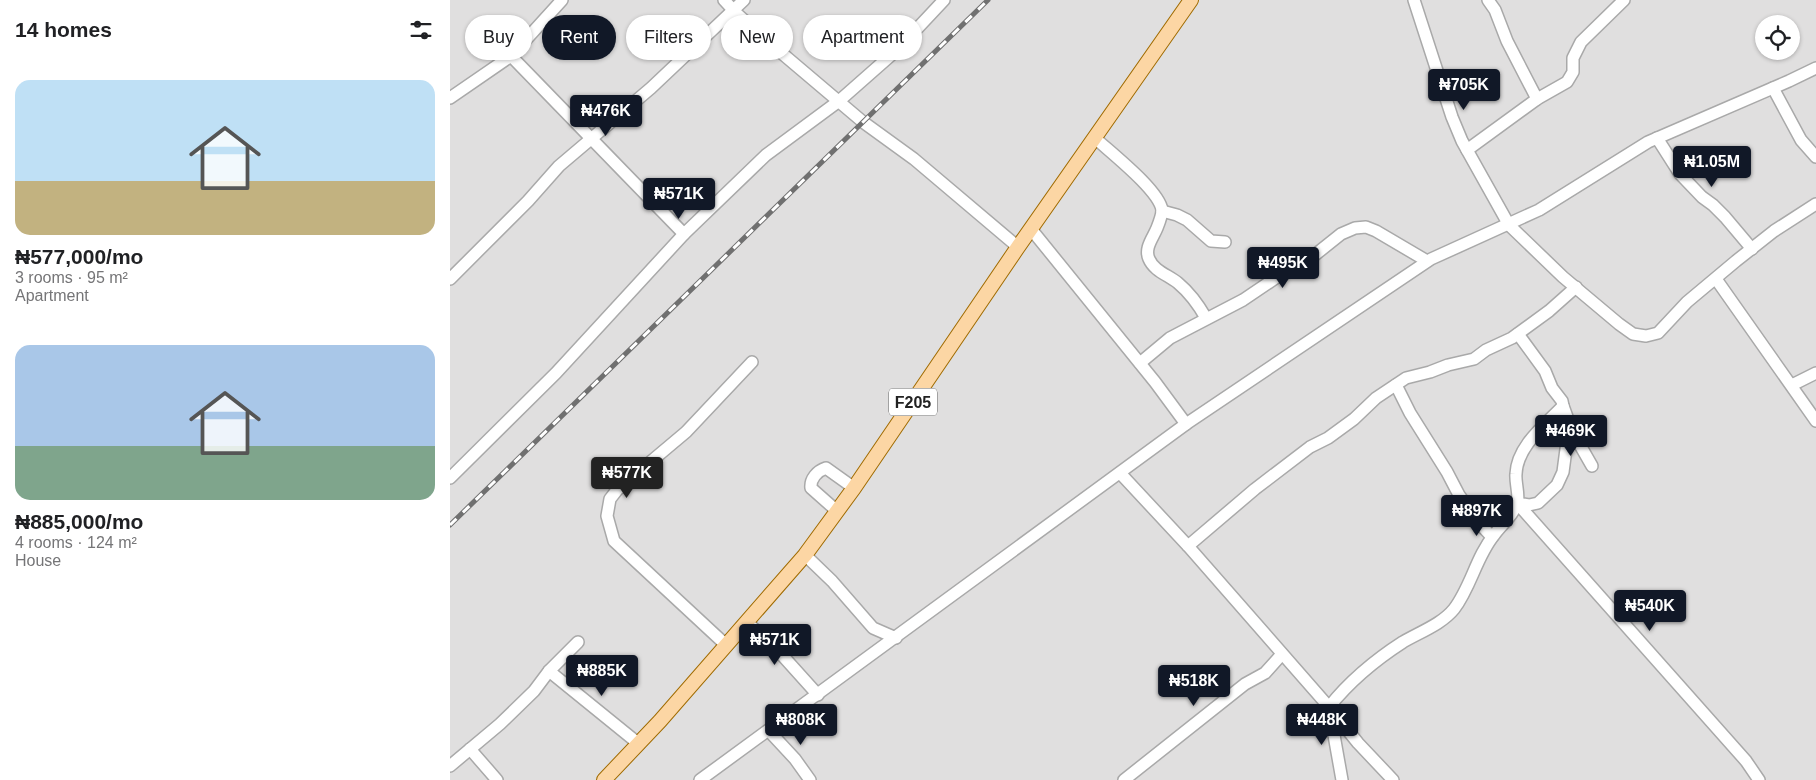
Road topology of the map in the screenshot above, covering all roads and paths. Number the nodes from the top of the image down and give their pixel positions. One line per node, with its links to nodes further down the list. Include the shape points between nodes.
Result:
1 (562, 0): 10 (street)
2 (724, 0): 9 (street)
3 (744, 0): 9 (street)
4 (944, 0): 17 (street, via 898,49)
5 (1191, 0): 18 (main road, F205)
6 (1414, 0): 21 (street, via 1452,117)
7 (1488, 0): 16 (street)
8 (1624, 0): 16 (street, via 1581,42 1567,82)
9 (732, 10): 17 (street); 20 (street)
10 (532, 33)
11 (505, 60): 15 (street)
12 (515, 60): 20 (street)
13 (1816, 68): 14 (street)
14 (1773, 88): 19 (street); 22 (street, via 1801,140)
15 (450, 98)
16 (1537, 99): 21 (street)
17 (839, 101): 27 (street, via 766,155); 29 (street)
18 (1095, 138): 24 (street, via 1150,190); 26 (main road, F205)
19 (1657, 138): 25 (street, via 1539,210); 30 (street, via 1680,174 1725,217)
20 (590, 140): 27 (street); 32 (street, via 559,166)
21 (1467, 150): 25 (street)
22 (1816, 157)
23 (1816, 204): 30 (street)
24 (1162, 211): 28 (street, via 1187,220 1212,241); 35 (street, via 1146,252 1149,260 1154,268 1196,300)
25 (1509, 224): 31 (street); 34 (street)
26 (1031, 229): 29 (main road, F205); 38 (street)
27 (684, 234): 48 (street, via 556,373)
28 (1225, 242)
29 (1018, 247): 49 (main road, F205)
30 (1752, 249): 33 (street)
31 (1427, 261): 35 (street, via 1376,231 1355,228 1341,234 1306,262); 44 (street)
32 (450, 279)
33 (1716, 279): 34 (street, via 1687,302 1658,333 1646,336 1633,334); 41 (street)
34 (1576, 287): 36 (street)
35 (1206, 318): 38 (street, via 1170,338)
36 (1518, 334): 40 (street, via 1474,359 1406,378); 42 (street, via 1546,371)
37 (752, 362): 58 (street, via 686,432 617,490 610,499 607,516 614,541)
38 (1140, 363): 44 (street)
39 (1816, 373): 41 (street)
40 (1396, 385): 52 (street, via 1459,495); 53 (street, via 1328,438 1254,489)
41 (1792, 385): 43 (street)
42 (1562, 406): 45 (street, via 1567,417); 50 (street, via 1519,458)
43 (1816, 421)
44 (1186, 424): 47 (street)
45 (1568, 434): 46 (street, via 1580,445); 50 (street, via 1563,472 1557,485 1538,503)
46 (1592, 466)
47 (1120, 473): 53 (street); 56 (street)
48 (450, 478)
49 (854, 488): 51 (main road, F205); 51 (street, via 826,468 819,470 811,488)
50 (1517, 503): 52 (street); 74 (street, via 1746,761)
51 (837, 511): 54 (main road, F205)
52 (1492, 537): 62 (street, via 1452,611 1371,665)
53 (1188, 546): 59 (street)
54 (805, 555): 55 (main road, F205); 56 (street, via 872,628)
55 (747, 622): 58 (main road, F205); 61 (street)
56 (896, 638): 61 (street)
57 (578, 642): 60 (street)
58 (726, 645): 64 (main road, F205)
59 (1282, 654): 62 (street); 71 (street, via 1265,673 1245,684)
60 (549, 671): 64 (street); 65 (street, via 534,691)
61 (818, 695): 63 (street)
62 (1329, 707): 72 (street); 73 (street)
63 (769, 731): 69 (street); 70 (street)
64 (638, 744): 68 (main road, F205)
65 (470, 749): 66 (street); 67 (street)
66 (450, 766)
67 (496, 780)
68 (604, 780)
69 (700, 780)
70 (810, 780)
71 (1124, 780)
72 (1342, 780)
73 (1393, 780)
74 (1759, 780)

